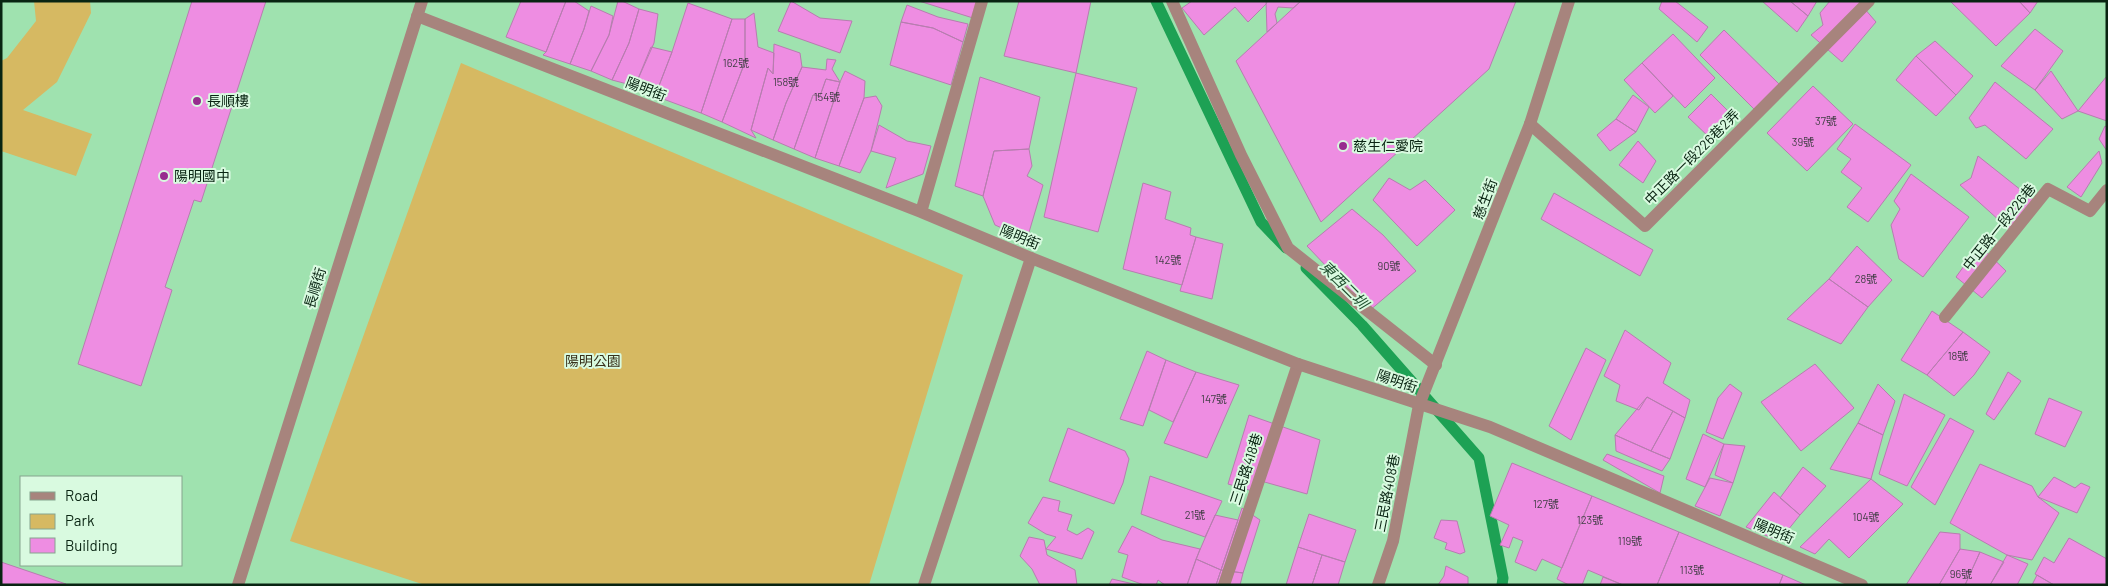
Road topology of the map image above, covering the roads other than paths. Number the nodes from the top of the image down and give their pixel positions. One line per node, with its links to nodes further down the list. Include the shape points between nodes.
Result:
1 (422, 1): 6 (street, 長順街)
2 (982, 1): 9 (street)
3 (1172, 1): 13 (street, via 1241,155 1288,248)
4 (1569, 1): 7 (street, 慈生街)
5 (1869, 1): 7 (street, 中正路一段226巷2弄, via 1645,226)
6 (417, 16): 9 (street, 陽明街); 15 (street, 長順街)
7 (1530, 124): 13 (street, 慈生街)
8 (2107, 190): 11 (street, 中正路一段226巷, via 2090,211 2048,189)
9 (921, 212): 10 (street, 陽明街)
10 (1031, 258): 12 (street, 陽明街); 16 (street)
11 (1945, 317)
12 (1298, 364): 14 (street, 陽明街); 17 (street, 三民路418巷)
13 (1436, 365): 14 (street, 慈生街)
14 (1419, 404): 18 (street, 三民路408巷, via 1392,541); 19 (street, 陽明街, via 1490,427)
15 (238, 585)
16 (924, 585)
17 (1224, 585)
18 (1378, 585)
19 (1862, 585)

